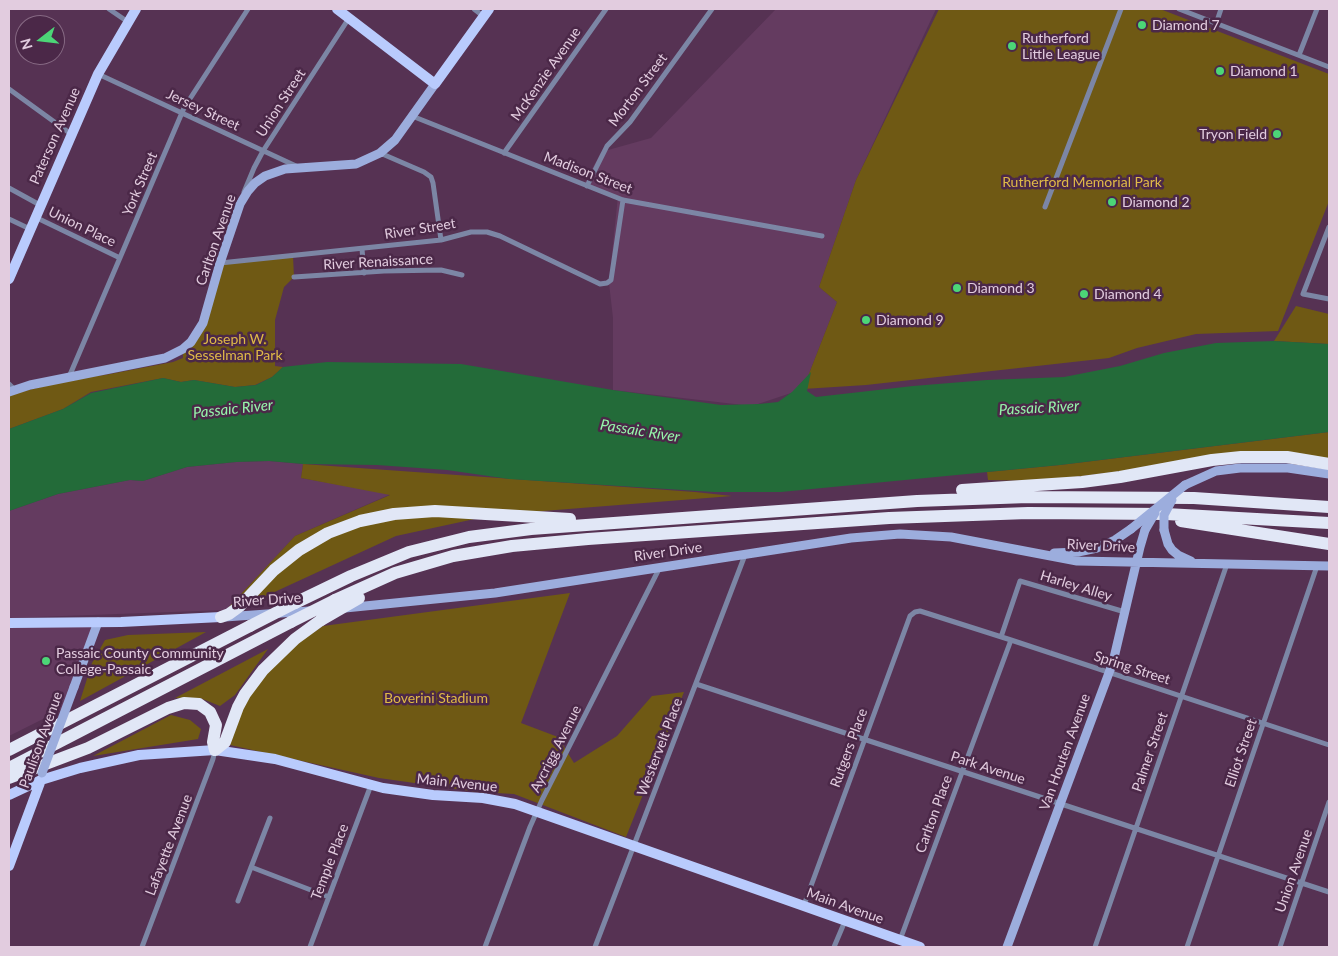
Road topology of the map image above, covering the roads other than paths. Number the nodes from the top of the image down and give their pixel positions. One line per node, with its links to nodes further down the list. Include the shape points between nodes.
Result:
1 (109, 9): 14 (street)
2 (136, 9): 14 (main road, Paterson Avenue)
3 (248, 9): 21 (street, York Street)
4 (338, 9): 13 (main road)
5 (474, 9): 12 (street)
6 (606, 9): 26 (street, McKenzie Avenue)
7 (712, 9): 28 (street, Morton Street, via 630,122 607,146)
8 (1121, 9): 33 (street)
9 (1179, 9): 15 (street)
10 (1221, 9): 15 (street)
11 (1317, 9): 16 (street)
12 (486, 12): 19 (main road, Carlton Avenue)
13 (349, 18): 19 (main road); 24 (street, Union Street)
14 (128, 22): 18 (main road, Paterson Avenue)
15 (1216, 24): 16 (street)
16 (1300, 55): 17 (street)
17 (1329, 67)
18 (98, 74): 21 (street, Jersey Street); 23 (main road, Paterson Avenue)
19 (435, 84): 22 (street, Carlton Avenue)
20 (9, 88): 23 (street)
21 (182, 113): 24 (street, Jersey Street); 41 (street, York Street)
22 (412, 116): 25 (street, Carlton Avenue, via 395,140); 26 (street, Madison Street)
23 (71, 134): 32 (main road, Paterson Avenue)
24 (263, 151): 27 (street, Jersey Street); 31 (street, Union Street)
25 (380, 153): 27 (street, Carlton Avenue, via 356,164); 39 (street, via 431,177)
26 (504, 153): 28 (street, Madison Street)
27 (299, 168): 31 (street, Carlton Avenue, via 264,176)
28 (587, 186): 30 (street, Madison Street)
29 (9, 188): 32 (street)
30 (623, 200): 38 (street, Madison Street); 39 (street, River Street, via 611,280 607,283 600,284 487,232 471,232)
31 (240, 204): 42 (street, Carlton Avenue)
32 (40, 205): 34 (main road, Paterson Avenue)
33 (1045, 207)
34 (35, 217): 37 (main road, Paterson Avenue); 41 (street, Union Place)
35 (9, 219): 37 (street)
36 (1329, 227): 47 (street, via 1303,294)
37 (30, 229): 46 (main road, Paterson Avenue)
38 (822, 236)
39 (440, 240): 40 (street, River Street)
40 (362, 248): 42 (street, River Street); 43 (street)
41 (120, 258): 48 (street, York Street)
42 (220, 263): 48 (street, Carlton Avenue, via 203,323 183,349 165,358)
43 (364, 273): 44 (street, River Renaissance, via 441,270); 45 (street, River Renaissance)
44 (462, 275)
45 (294, 277)
46 (9, 279)
47 (1329, 299)
48 (70, 377): 49 (street, Carlton Avenue)
49 (11, 388)
50 (1329, 464): 54 (highway, via 1287,458 1226,458 1091,481 941,492)
51 (1329, 474): 52 (street, via 1280,468 1240,468 1216,471)
52 (1185, 485): 53 (street, bridge); 64 (street, bridge, via 1167,507 1164,530 1168,544 1178,555)
53 (1164, 503): 60 (street, bridge, via 1115,540 1097,548); 63 (street, Van Houten Avenue, bridge, via 1145,530)
54 (834, 507): 55 (highway, via 954,499 1084,496 1213,499); 57 (highway)
55 (1329, 508)
56 (1111, 513): 58 (highway); 59 (highway); 62 (highway, via 918,516 588,539 492,548)
57 (614, 522): 71 (highway, via 434,511 376,517 343,527 299,550 274,570 240,606); 82 (highway, bridge, via 490,534 430,546 370,567)
58 (1329, 524)
59 (1329, 544)
60 (1041, 553): 61 (street, River Drive, via 951,537 900,534); 63 (street, River Drive, via 1077,561)
61 (745, 554): 68 (street, River Drive); 77 (street, Westervelt Place)
62 (434, 561): 83 (highway, bridge, via 359,598 289,644 245,694 225,742); 84 (highway, bridge, via 395,573 335,600)
63 (1136, 562): 64 (street, River Drive); 69 (street, Van Houten Avenue)
64 (1200, 564): 65 (street, River Drive)
65 (1226, 564): 66 (street, River Drive); 78 (street, Palmer Street)
66 (1317, 566): 67 (street, River Drive); 79 (street, Elliot Street)
67 (1329, 566)
68 (660, 567): 71 (street, River Drive, via 489,594); 92 (street, Aycrigg Avenue)
69 (1125, 612): 74 (street, Harley Alley, via 1020,581); 76 (street, Van Houten Avenue)
70 (927, 613): 74 (street, Spring Street); 80 (street, Rutgers Place, via 914,612 910,616)
71 (221, 617): 72 (main road, River Drive)
72 (98, 622): 73 (main road, River Drive); 86 (street, Paulison Avenue, bridge)
73 (9, 623)
74 (1001, 637): 75 (street, Spring Street)
75 (1011, 640): 76 (street, Spring Street); 85 (street, Carlton Place)
76 (1109, 672): 78 (street, Spring Street); 91 (street, Van Houten Avenue)
77 (696, 684): 80 (street, Park Avenue); 95 (street, Westervelt Place)
78 (1181, 696): 79 (street, Spring Street); 94 (street, Palmer Street)
79 (1264, 723): 81 (street, Spring Street); 96 (street, Elliot Street)
80 (864, 739): 85 (street, Park Avenue); 103 (street, Rutgers Place)
81 (1329, 745)
82 (9, 750)
83 (215, 750): 86 (main road, Main Avenue, via 140,755); 87 (highway, via 216,725 210,712 199,704 184,703 88,748); 88 (main road, Main Avenue, via 275,759); 106 (street, Lafayette Avenue)
84 (9, 768)
85 (962, 771): 91 (street, Park Avenue); 105 (street, Carlton Place)
86 (41, 777): 89 (main road, Main Avenue); 97 (main road, Paulison Avenue)
87 (9, 778)
88 (371, 785): 92 (main road, Main Avenue, via 433,795 498,800); 101 (street, Temple Place)
89 (9, 796)
90 (1329, 802): 99 (street, Union Avenue)
91 (1060, 804): 94 (street, Park Avenue); 112 (street, Van Houten Avenue)
92 (536, 812): 95 (main road, Main Avenue); 108 (street, Aycrigg Avenue)
93 (270, 818): 98 (street)
94 (1136, 828): 96 (street, Park Avenue); 113 (street, Palmer Street)
95 (634, 846): 103 (main road, Main Avenue); 109 (street, Westervelt Place)
96 (1218, 856): 99 (street, Park Avenue); 114 (street, Elliot Street)
97 (9, 866)
98 (251, 867): 101 (street); 102 (street)
99 (1302, 883): 100 (street, Park Avenue); 115 (street, Union Avenue)
100 (1329, 892)
101 (329, 897): 107 (street, Temple Place)
102 (238, 901)
103 (804, 906): 104 (main road, Main Avenue)
104 (845, 921): 105 (main road, Main Avenue); 110 (street)
105 (900, 940): 111 (main road, Main Avenue)
106 (142, 947)
107 (310, 947)
108 (485, 947)
109 (595, 947)
110 (834, 947)
111 (920, 947)
112 (1007, 947)
113 (1095, 947)
114 (1187, 947)
115 (1280, 947)

